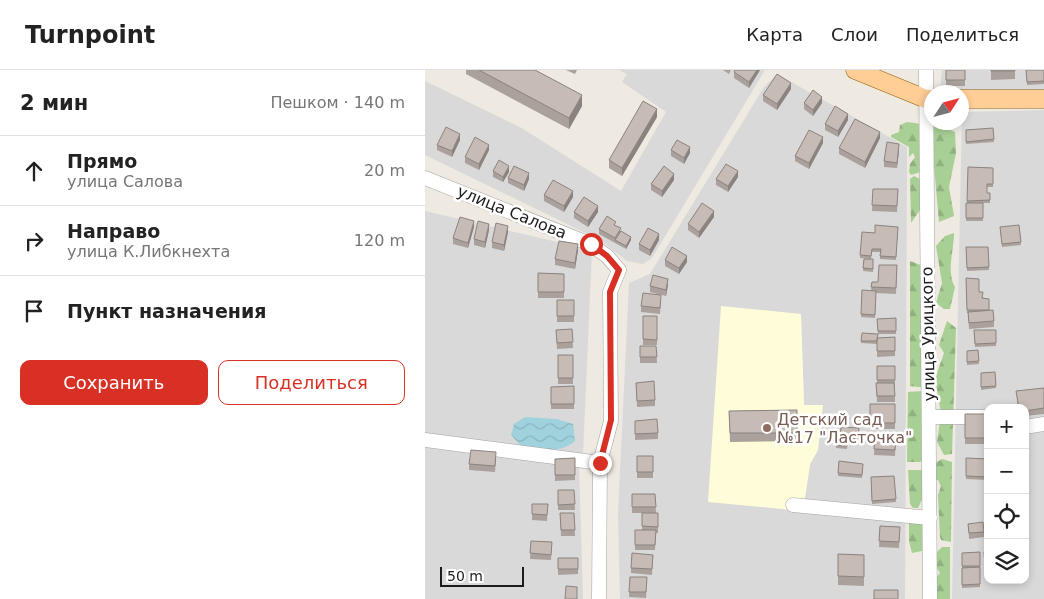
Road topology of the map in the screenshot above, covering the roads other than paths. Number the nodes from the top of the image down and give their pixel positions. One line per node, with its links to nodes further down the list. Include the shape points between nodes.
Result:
1 (855, 70): 4 (main road)
2 (925, 70): 3 (street, улица Урицкого)
3 (927, 85)
4 (924, 97)
5 (969, 99): 6 (main road)
6 (1044, 99)
7 (929, 130): 9 (street, улица Урицкого)
8 (425, 178): 14 (street, улица Салова, via 591,244 619,270 610,292 611,420)
9 (929, 416): 10 (street); 16 (street, улица Урицкого)
10 (984, 417)
11 (1044, 424): 12 (street)
12 (1029, 426)
13 (425, 440): 14 (street)
14 (600, 463): 17 (street)
15 (793, 505): 16 (street)
16 (930, 518): 18 (street, улица Урицкого)
17 (599, 599)
18 (930, 599)

